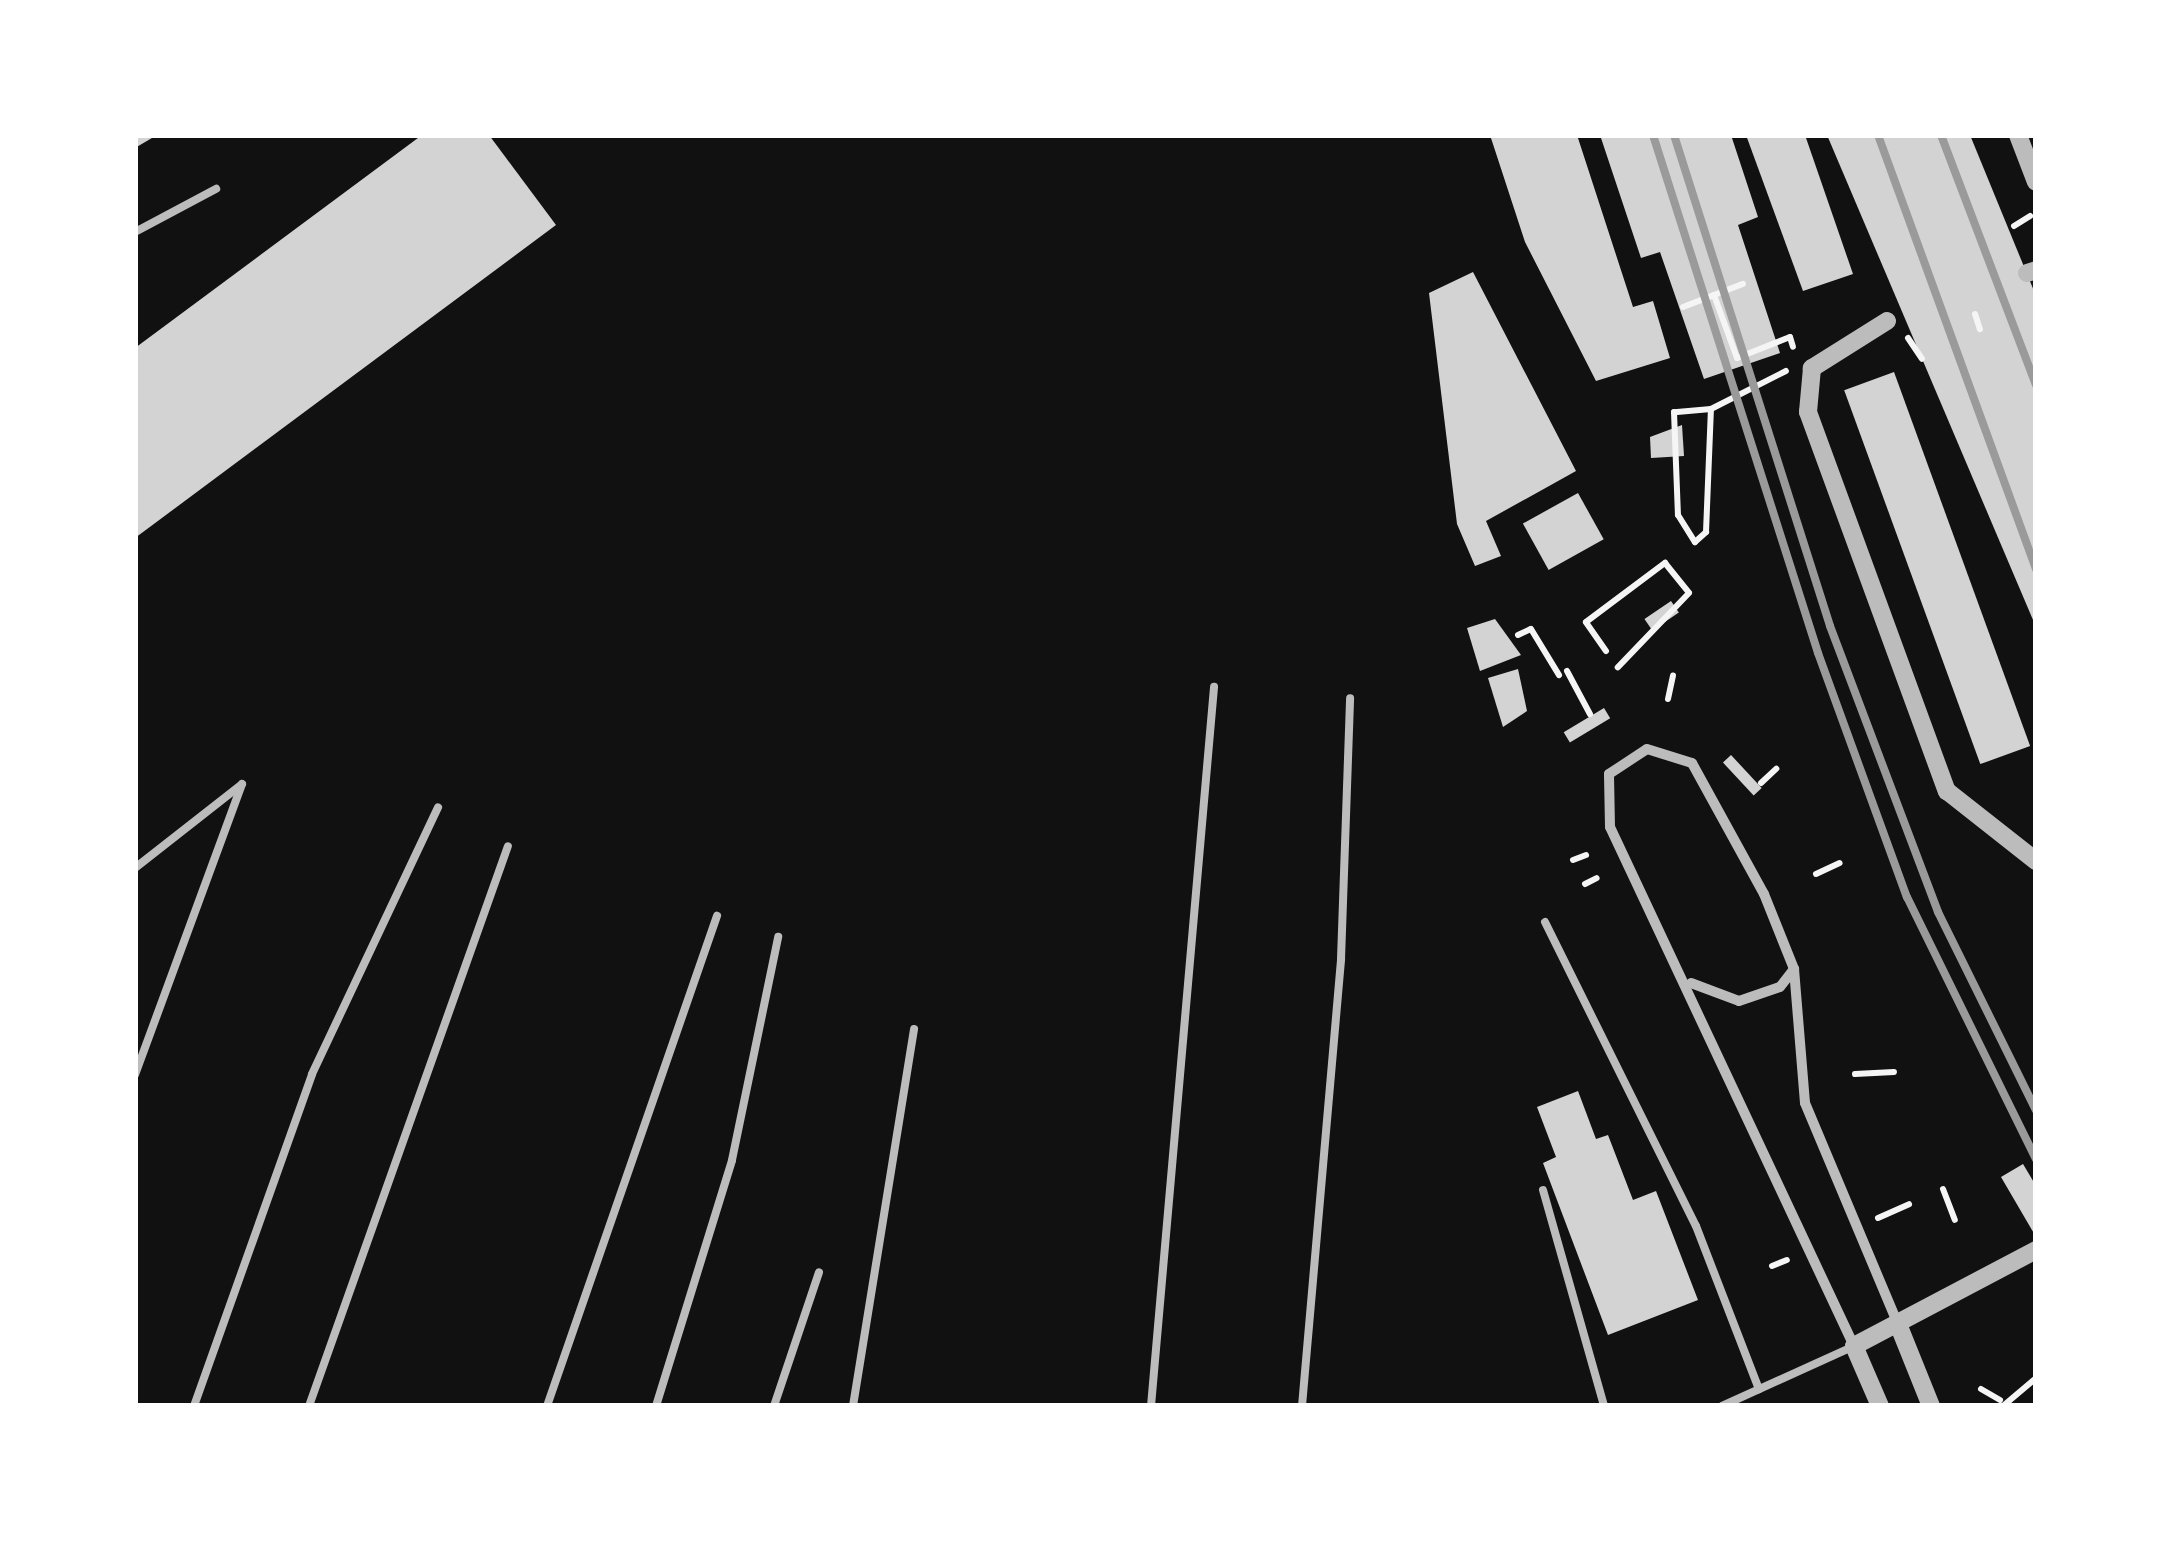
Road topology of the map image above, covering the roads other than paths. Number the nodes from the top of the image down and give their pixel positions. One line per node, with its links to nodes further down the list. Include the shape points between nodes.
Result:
1 (2018, 135): 2 (street)
2 (2036, 182)
3 (216, 189): 4 (lane)
4 (135, 232)
5 (1887, 321): 10 (street, via 1812,368 1808,412 1948,791)
6 (1214, 687): 31 (lane)
7 (1350, 698): 32 (lane, via 1341,959)
8 (438, 807): 25 (lane, via 312,1074)
9 (508, 846): 26 (lane)
10 (2036, 861)
11 (135, 868): 18 (lane, via 242,784)
12 (717, 916): 27 (lane)
13 (1545, 922): 24 (lane, via 1688,1208)
14 (778, 937): 28 (lane, via 732,1160)
15 (1794, 969): 16 (street, via 1780,987 1739,1001); 16 (street, via 1705,780 1672,751 1647,749 1609,774 1604,810); 22 (street, via 1805,1103)
16 (1689, 982): 23 (street)
17 (914, 1029): 30 (lane)
18 (135, 1075)
19 (1543, 1190): 33 (lane)
20 (2036, 1250): 22 (street)
21 (819, 1272): 29 (lane)
22 (1898, 1324): 23 (street); 36 (street)
23 (1854, 1346): 24 (lane); 35 (street)
24 (1759, 1389): 34 (lane)
25 (194, 1406)
26 (310, 1406)
27 (548, 1406)
28 (656, 1406)
29 (774, 1406)
30 (853, 1406)
31 (1151, 1406)
32 (1302, 1406)
33 (1604, 1406)
34 (1722, 1406)
35 (1880, 1406)
36 (1931, 1406)

